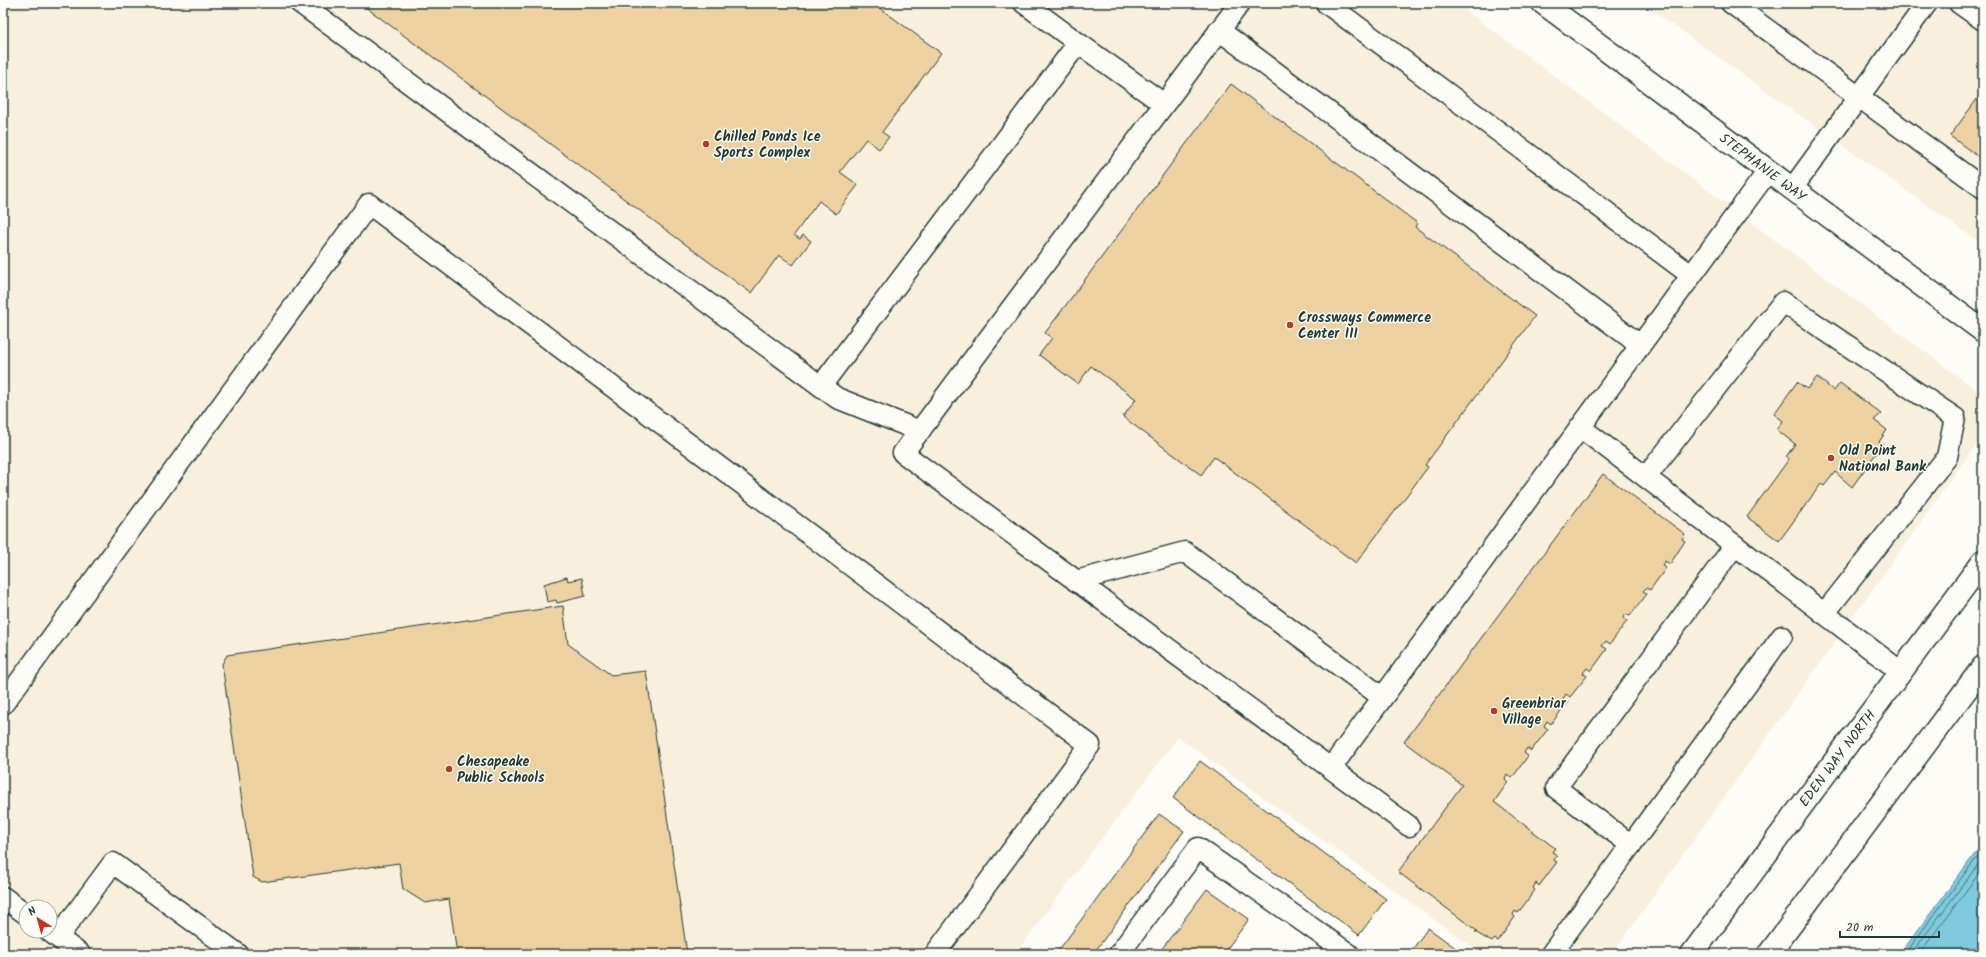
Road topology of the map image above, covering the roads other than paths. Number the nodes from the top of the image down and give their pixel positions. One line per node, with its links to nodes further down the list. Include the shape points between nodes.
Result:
1 (300, 3): 20 (lane)
2 (1024, 3): 11 (lane)
3 (1240, 3): 10 (lane)
4 (1326, 3): 17 (lane)
5 (1731, 3): 12 (lane)
6 (1926, 3): 12 (lane)
7 (1959, 3): 9 (lane)
8 (1546, 4): 14 (street, STEPHANIE WAY)
9 (1983, 20)
10 (1219, 30): 13 (lane); 19 (lane)
11 (1078, 43): 13 (lane); 20 (lane)
12 (1859, 96): 15 (lane); 16 (lane)
13 (1164, 104): 22 (lane)
14 (1768, 171): 16 (street, STEPHANIE WAY); 17 (lane)
15 (1983, 188)
16 (1792, 189): 18 (street, STEPHANIE WAY)
17 (1691, 275): 19 (lane)
18 (1983, 330)
19 (1640, 345): 21 (lane)
20 (821, 386): 22 (lane, via 837,398)
21 (1580, 427): 23 (lane); 31 (lane)
22 (920, 431): 26 (lane, via 903,453)
23 (1646, 478): 24 (lane); 27 (lane, via 1783,302 1955,418 1946,457)
24 (1735, 545): 27 (lane); 35 (lane, via 1556,788)
25 (1983, 561): 30 (street, EDEN WAY NORTH)
26 (1076, 581): 31 (lane, via 1185,552); 33 (lane)
27 (1824, 614): 30 (lane)
28 (1782, 636): 35 (lane)
29 (1983, 667): 47 (street)
30 (1901, 672): 46 (street, EDEN WAY NORTH)
31 (1382, 697): 33 (lane)
32 (3, 704): 42 (lane, via 368,204 1090,746)
33 (1331, 768): 34 (lane)
34 (1409, 826)
35 (1631, 845): 45 (lane)
36 (3, 897): 37 (lane)
37 (18, 908)
38 (58, 929): 41 (lane, via 113,863)
39 (58, 937): 40 (lane)
40 (80, 954)
41 (238, 954)
42 (935, 954)
43 (1119, 954): 44 (lane, via 1198,848)
44 (1349, 954)
45 (1551, 954)
46 (1692, 954)
47 (1769, 954)

